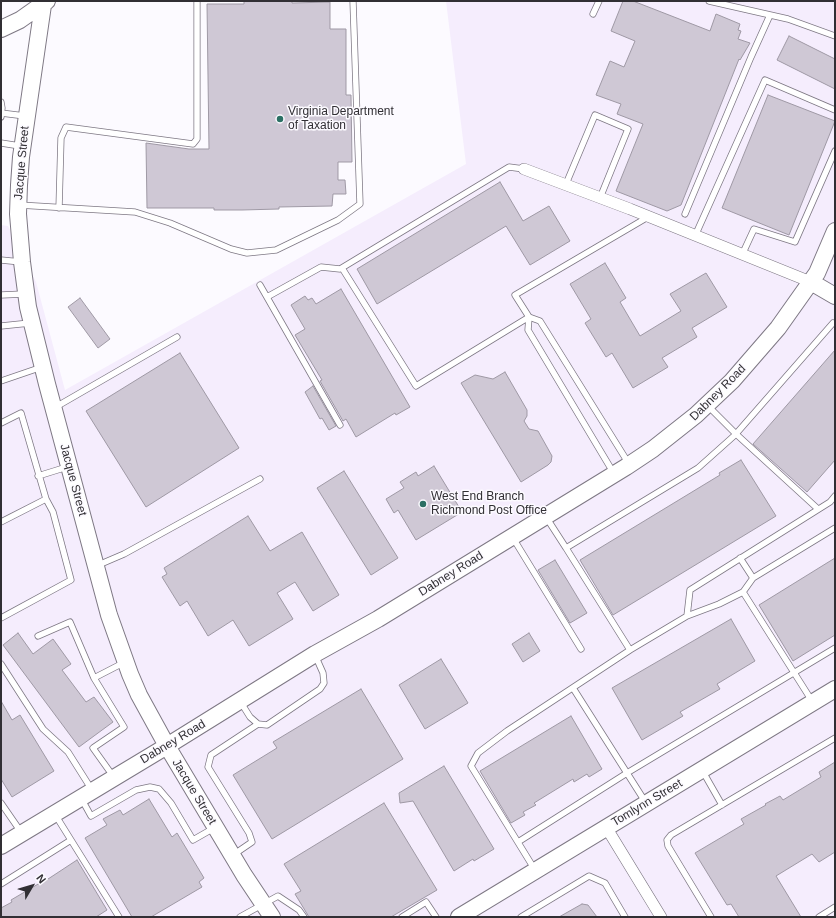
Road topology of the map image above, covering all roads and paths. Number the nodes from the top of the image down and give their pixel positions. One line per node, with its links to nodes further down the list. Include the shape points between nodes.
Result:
1 (197, 1): 22 (lane, via 197,139 193,144 66,127 61,138)
2 (353, 1): 22 (lane, via 360,204 338,220 276,250 247,253 136,212)
3 (599, 1): 6 (lane)
4 (709, 1): 7 (lane)
5 (45, 3): 8 (street); 13 (street, Jacque Street)
6 (593, 14)
7 (770, 15): 9 (lane); 23 (lane)
8 (1, 29)
9 (835, 36)
10 (1, 102): 12 (lane)
11 (835, 110): 26 (lane, via 765,80)
12 (2, 113): 13 (lane); 14 (lane)
13 (27, 116): 16 (street, Jacque Street)
14 (1, 117)
15 (1, 143): 16 (lane)
16 (23, 147): 21 (street, Jacque Street)
17 (835, 151): 27 (lane, via 795,242 754,229)
18 (524, 169): 19 (street); 30 (lane, via 509,167)
19 (566, 184): 20 (street); 20 (lane, via 595,115 628,129)
20 (600, 198): 24 (street)
21 (18, 205): 22 (lane); 29 (street, Jacque Street)
22 (59, 208)
23 (685, 214)
24 (648, 217): 26 (street); 37 (lane, via 515,294)
25 (835, 231): 31 (street, Dabney Road)
26 (695, 236): 27 (street)
27 (742, 255): 31 (street)
28 (1, 260): 29 (lane)
29 (22, 262): 33 (street, Jacque Street)
30 (342, 268): 36 (lane, via 321,267); 37 (lane, via 416,386)
31 (811, 282): 35 (street); 44 (street, Dabney Road, via 778,328 732,382)
32 (260, 285): 36 (lane)
33 (26, 294): 34 (lane); 38 (street, Jacque Street)
34 (1, 295)
35 (835, 296)
36 (267, 297): 47 (lane)
37 (529, 317): 49 (lane, via 540,322); 51 (lane, via 528,330)
38 (32, 323): 40 (lane); 42 (street, Jacque Street)
39 (833, 323): 48 (lane)
40 (1, 326)
41 (177, 337): 45 (lane)
42 (43, 367): 43 (lane); 45 (street, Jacque Street)
43 (1, 381)
44 (707, 405): 48 (lane); 49 (street, Dabney Road, via 676,432)
45 (54, 408): 50 (street, Jacque Street)
46 (1, 423): 52 (lane, via 21,413)
47 (340, 425)
48 (736, 434): 56 (lane); 61 (lane, via 698,468)
49 (629, 465): 51 (street, Dabney Road)
50 (70, 467): 52 (lane); 63 (street, Jacque Street)
51 (614, 474): 57 (street, Dabney Road)
52 (38, 476): 55 (lane)
53 (260, 479): 63 (lane, via 124,554)
54 (835, 496): 56 (lane)
55 (46, 499): 58 (lane); 67 (lane, via 55,519 71,580)
56 (818, 509): 62 (lane)
57 (545, 516): 60 (street, Dabney Road); 61 (lane)
58 (1, 522)
59 (835, 528): 64 (lane)
60 (512, 536): 70 (lane); 72 (street, Dabney Road, via 378,619)
61 (566, 548): 71 (lane)
62 (740, 558): 64 (lane); 66 (lane, via 690,590)
63 (96, 566): 73 (street, Jacque Street)
64 (753, 578): 65 (lane)
65 (742, 592): 66 (lane); 75 (lane)
66 (687, 616): 71 (lane)
67 (1, 618)
68 (38, 636): 76 (lane, via 70,622)
69 (835, 648): 75 (lane)
70 (581, 649)
71 (630, 650): 77 (lane)
72 (315, 654): 79 (street, Dabney Road); 81 (lane, via 323,673 324,683 320,689 267,725)
73 (125, 661): 76 (lane); 83 (street, Jacque Street, via 139,695)
74 (1, 664): 87 (lane, via 43,729 68,752)
75 (794, 672): 80 (lane); 85 (lane)
76 (94, 678): 86 (lane, via 124,727 93,748)
77 (573, 688): 85 (lane); 96 (lane, via 478,753 471,766)
78 (835, 689): 80 (street, Tomlynn Street)
79 (240, 701): 81 (lane); 83 (street, Dabney Road)
80 (813, 702): 84 (street, Tomlynn Street)
81 (258, 724): 98 (lane, via 211,755 208,767 252,842)
82 (835, 738): 90 (lane)
83 (167, 746): 86 (street, Dabney Road); 92 (street, Jacque Street)
84 (702, 770): 89 (street, Tomlynn Street); 90 (lane)
85 (627, 773): 89 (lane); 96 (lane)
86 (114, 778): 87 (street, Dabney Road)
87 (87, 794): 91 (street, Dabney Road); 92 (lane, via 91,816 136,790 150,787 159,789 171,803 193,840)
88 (1, 803): 94 (lane)
89 (646, 803): 93 (street, Tomlynn Street)
90 (722, 805): 112 (lane, via 671,835 667,840 668,846)
91 (55, 814): 94 (street, Dabney Road); 95 (lane)
92 (216, 827): 98 (street, Jacque Street)
93 (606, 827): 99 (street, Tomlynn Street); 111 (street)
94 (22, 834): 97 (street, Dabney Road)
95 (72, 840): 100 (lane); 103 (lane)
96 (518, 842): 99 (lane)
97 (1, 846)
98 (232, 855): 102 (street, Jacque Street)
99 (535, 871): 108 (street, Tomlynn Street, via 476,910)
100 (1, 884)
101 (835, 907): 113 (lane)
102 (268, 910): 104 (lane); 105 (lane, via 278,896 299,910)
103 (119, 917)
104 (240, 917)
105 (304, 917)
106 (402, 917): 107 (lane, via 426,902)
107 (436, 917)
108 (459, 917)
109 (521, 917): 110 (lane, via 589,876 605,883)
110 (625, 917)
111 (662, 917)
112 (712, 917)
113 (819, 917)

